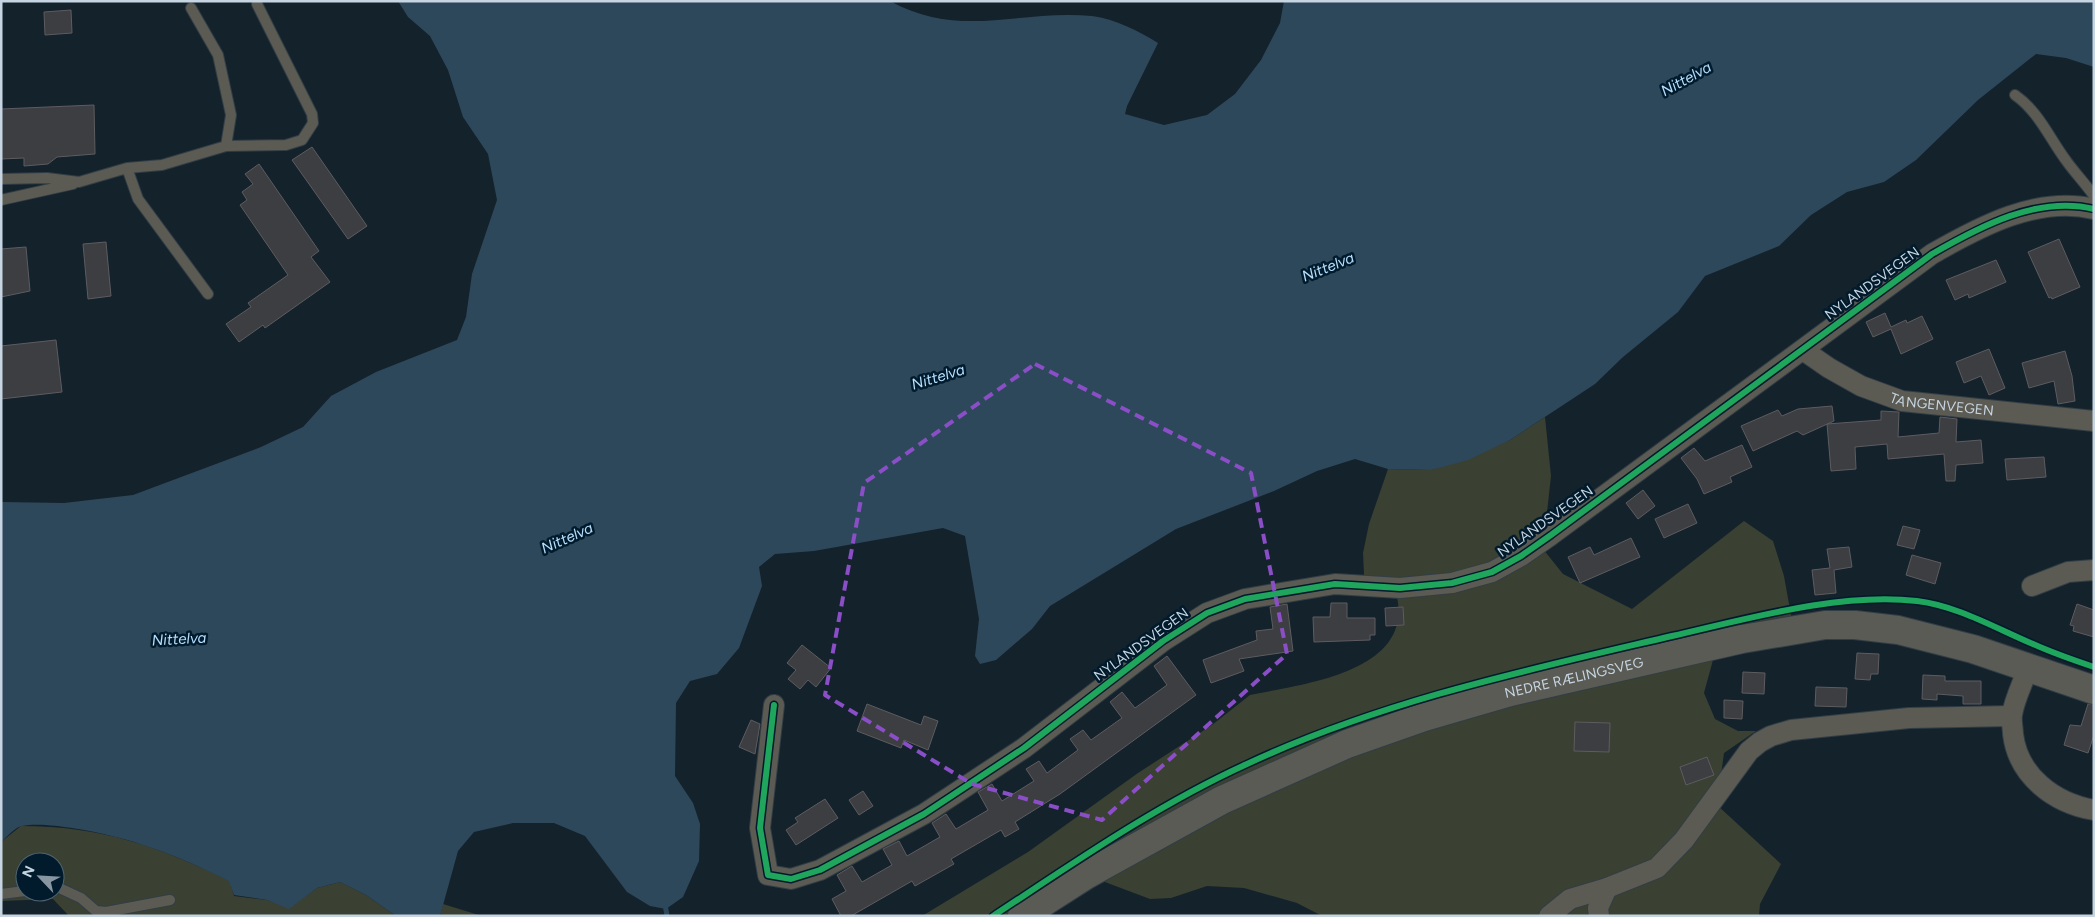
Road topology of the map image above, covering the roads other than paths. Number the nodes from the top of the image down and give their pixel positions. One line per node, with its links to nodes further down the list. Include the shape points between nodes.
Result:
1 (257, 4): 4 (lane, via 314,123 302,140 286,145)
2 (191, 8): 4 (lane, via 218,55 231,116)
3 (2015, 95): 8 (lane, via 2028,104)
4 (226, 146): 5 (lane, via 162,165)
5 (127, 168): 7 (lane); 11 (lane, via 138,198)
6 (1, 179): 7 (lane, via 48,178)
7 (79, 182): 9 (lane)
8 (2094, 196)
9 (1, 200)
10 (2094, 209): 12 (street, NYLANDSVEGEN, via 2050,207 2020,213 1968,234 1932,254)
11 (208, 294)
12 (1803, 350): 13 (street, TANGENVEGEN, via 1861,386 1902,401); 18 (street, NYLANDSVEGEN, via 1551,535 1492,572 1452,583 1400,588 1335,584 1246,599 1208,613 1163,641 1024,748 924,814 820,870 792,879 768,874 760,828)
13 (2094, 421)
14 (2094, 570): 15 (street, via 2068,572)
15 (2032, 586)
16 (2028, 668): 17 (main road, NEDRE RÆLINGSVEG); 19 (street); 21 (main road, NEDRE RÆLINGSVEG, via 1936,638 1878,627 1801,628 1742,639 1510,692 1382,730 1254,784)
17 (2094, 690)
18 (774, 705)
19 (2011, 716): 20 (street, via 2019,761 2028,774 2052,794); 22 (street, via 1909,718 1810,728 1771,736 1749,751 1684,840 1657,868)
20 (2094, 810)
21 (1141, 846): 27 (main road, NEDRE RÆLINGSVEG, via 1086,874); 28 (main road, NEDRE RÆLINGSVEG)
22 (1607, 888): 29 (street, via 1570,899); 30 (street)
23 (65, 891): 26 (lane, via 81,898 96,911 106,912)
24 (15, 892): 25 (lane)
25 (1, 894)
26 (170, 900)
27 (1022, 916)
28 (1054, 916)
29 (1549, 916)
30 (1598, 916)

